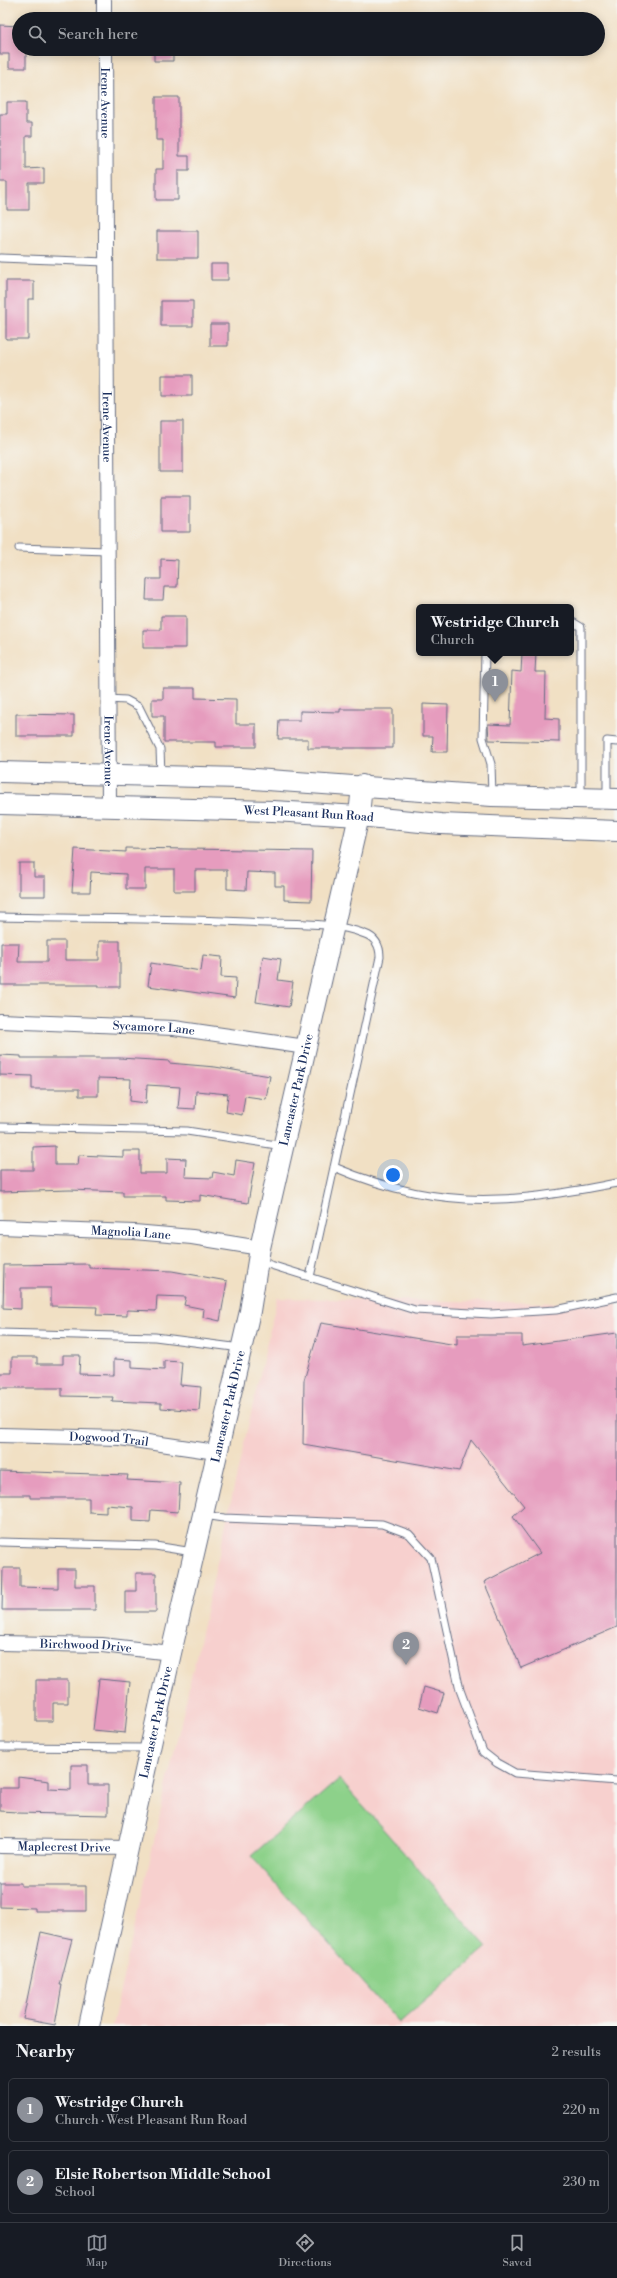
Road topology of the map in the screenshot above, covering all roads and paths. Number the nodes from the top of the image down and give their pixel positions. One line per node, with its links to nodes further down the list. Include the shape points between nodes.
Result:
1 (104, 0): 2 (street)
2 (104, 12)
3 (105, 56): 5 (street, Irene Avenue)
4 (0, 258): 5 (lane)
5 (106, 262): 7 (street, Irene Avenue)
6 (19, 548): 7 (lane)
7 (107, 551): 10 (street, Irene Avenue)
8 (574, 623): 17 (lane, via 581,627)
9 (485, 656): 16 (lane, via 483,738 491,764)
10 (108, 699): 13 (street, Irene Avenue); 14 (lane, via 126,700 139,707 160,749)
11 (617, 742): 18 (lane, via 608,742)
12 (0, 772): 13 (street)
13 (109, 775): 14 (street); 20 (street, Irene Avenue)
14 (161, 776): 15 (street)
15 (362, 785): 16 (street); 21 (street, Lancaster Park Drive)
16 (492, 796): 17 (street)
17 (582, 799): 18 (street); 22 (street)
18 (612, 799)
19 (0, 804): 20 (street, West Pleasant Run Road)
20 (110, 806): 21 (street, West Pleasant Run Road)
21 (359, 816): 22 (street, West Pleasant Run Road, via 441,824); 25 (street, Lancaster Park Drive)
22 (580, 830): 23 (street, West Pleasant Run Road)
23 (617, 831)
24 (0, 918): 25 (lane, via 226,920)
25 (335, 926): 27 (street, Lancaster Park Drive); 30 (lane, via 366,934 380,947 380,957)
26 (0, 1021): 27 (street, Sycamore Lane, via 174,1028)
27 (306, 1047): 29 (street, Lancaster Park Drive)
28 (0, 1127): 29 (lane, via 187,1131)
29 (284, 1146): 33 (street, Lancaster Park Drive)
30 (334, 1167): 31 (lane, via 365,1180 407,1191 458,1198 500,1200); 34 (lane)
31 (617, 1184)
32 (0, 1227): 33 (street, Magnolia Lane, via 192,1237)
33 (259, 1255): 34 (lane); 37 (street, Lancaster Park Drive)
34 (310, 1277): 35 (lane, via 415,1310 491,1314 556,1310)
35 (617, 1296)
36 (0, 1333): 37 (lane, via 155,1337)
37 (241, 1348): 39 (street, Lancaster Park Drive)
38 (0, 1435): 39 (street, Dogwood Trail, via 120,1438)
39 (216, 1452): 40 (street, Lancaster Park Drive)
40 (202, 1515): 42 (street, Lancaster Park Drive); 47 (lane, via 382,1524 409,1534 431,1558 460,1690 483,1752 515,1774)
41 (0, 1542): 42 (lane, via 155,1546)
42 (193, 1552): 44 (street, Lancaster Park Drive)
43 (0, 1643): 44 (street, Birchwood Drive, via 102,1645)
44 (170, 1653): 46 (street, Lancaster Park Drive)
45 (0, 1746): 46 (lane)
46 (150, 1748): 49 (street, Lancaster Park Drive)
47 (617, 1781)
48 (0, 1846): 49 (street, Maplecrest Drive)
49 (129, 1848): 50 (street, Lancaster Park Drive)
50 (89, 2026)

